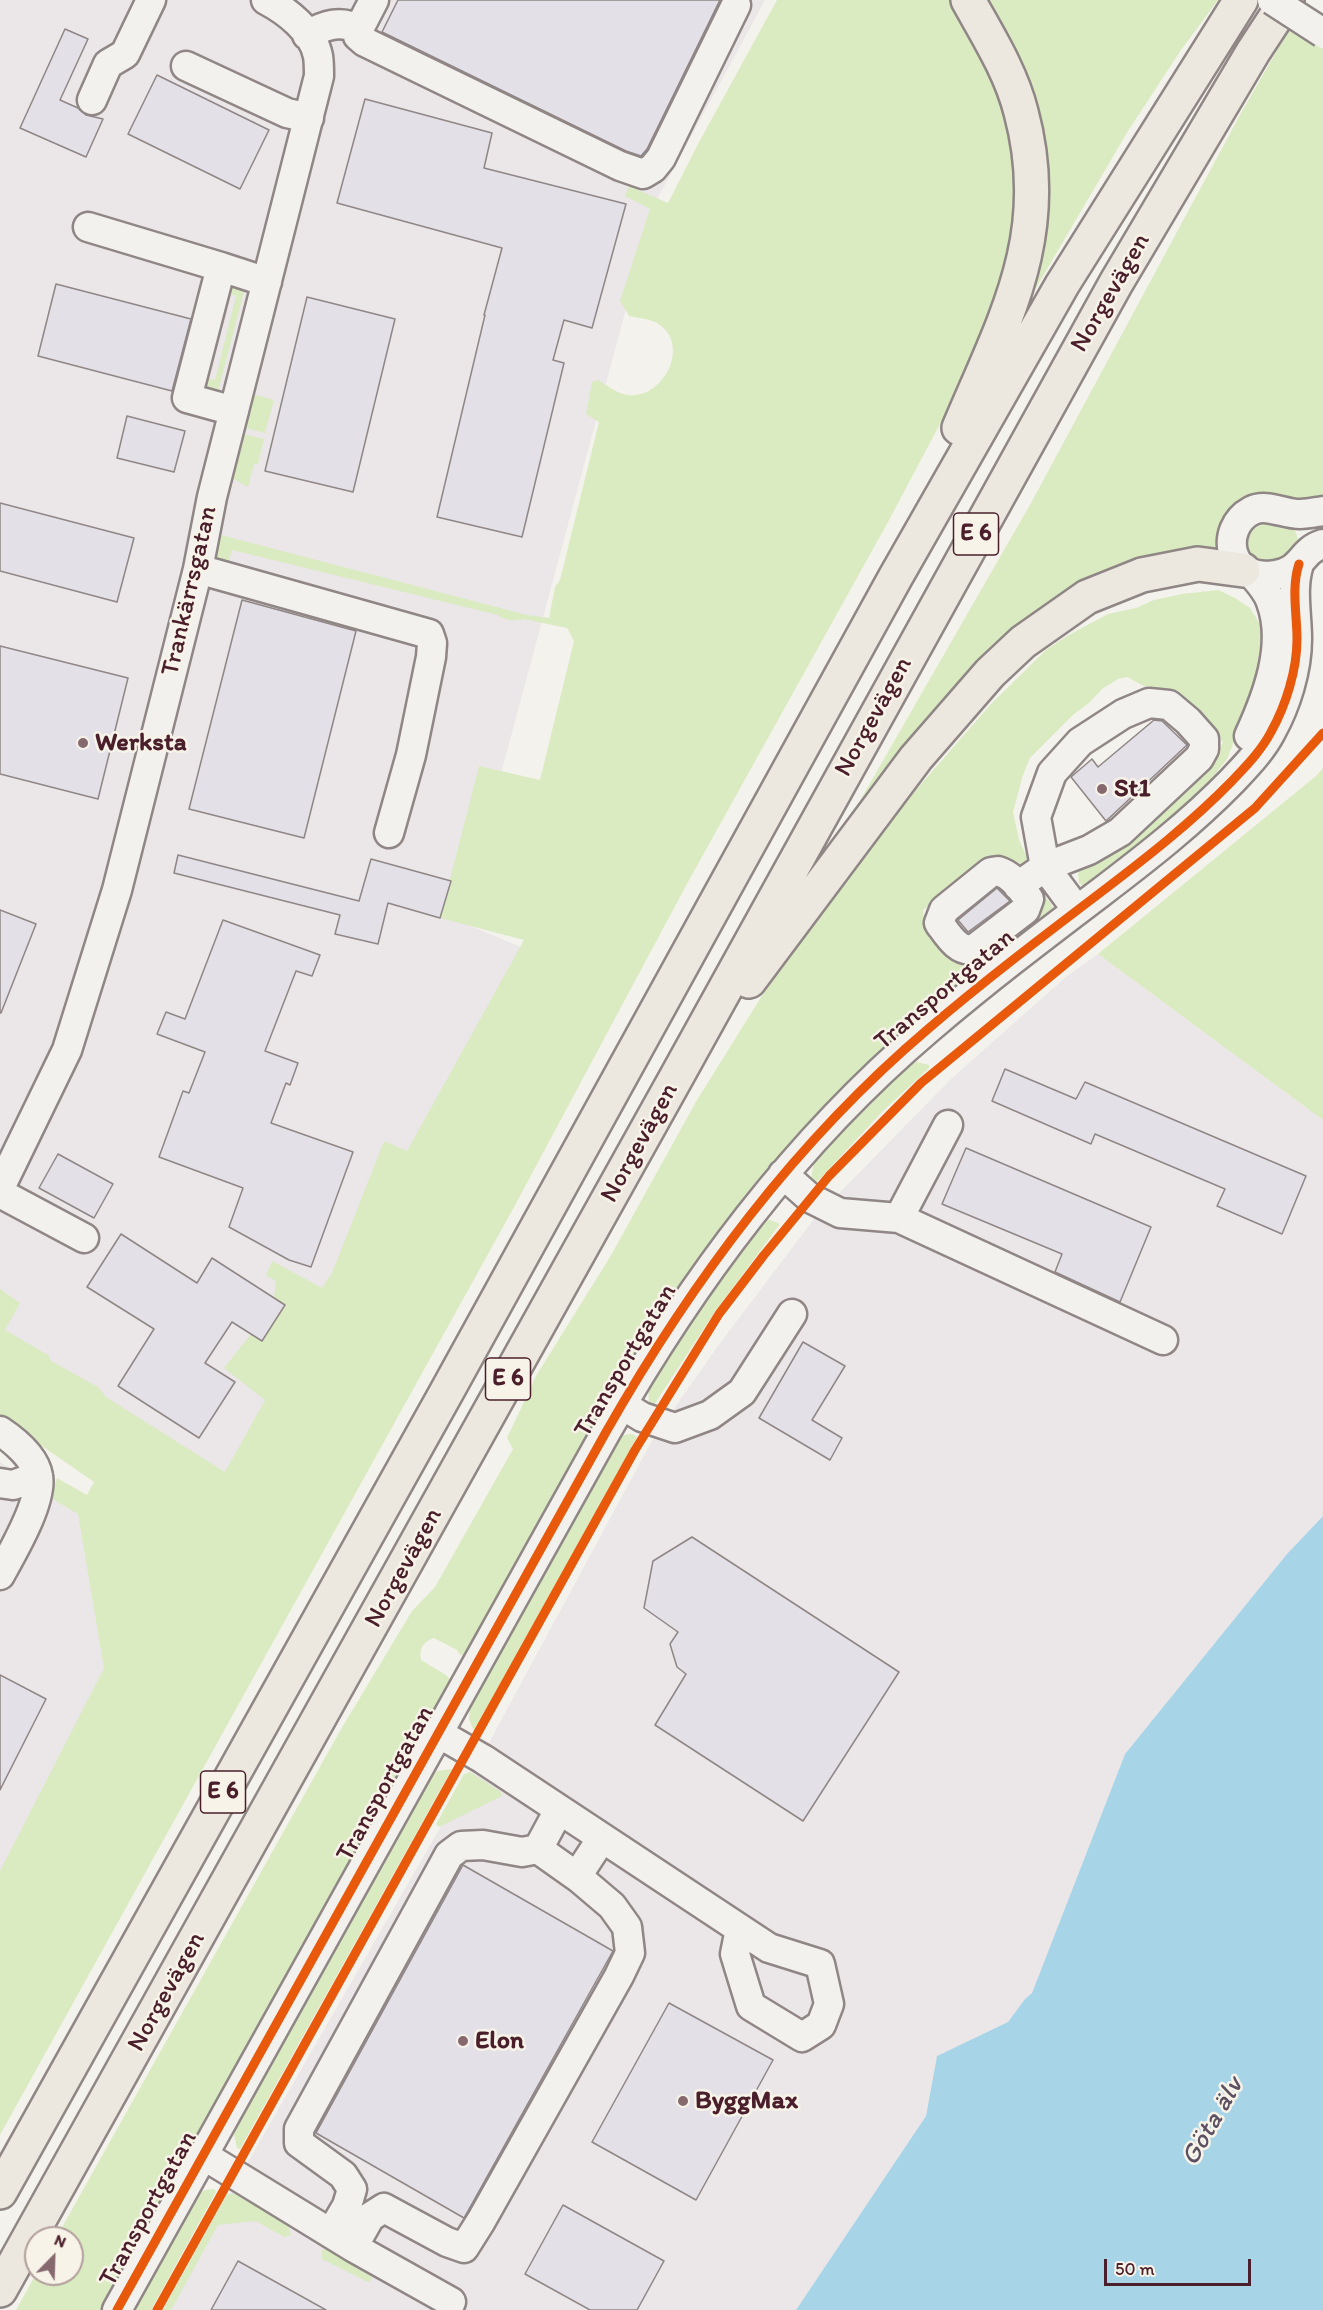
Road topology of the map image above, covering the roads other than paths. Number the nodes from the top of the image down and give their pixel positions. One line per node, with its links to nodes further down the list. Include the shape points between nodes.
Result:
1 (150, 0): 13 (street, via 125,54 108,64)
2 (374, 0): 9 (street)
3 (968, 0): 24 (highway, via 1006,71 1021,110 1030,151 1029,234 1018,287 996,344)
4 (1241, 0): 24 (highway, Norgevägen / E 6, via 1062,285)
5 (1272, 0): 10 (street, bridge)
6 (1287, 0): 30 (highway, Norgevägen / E 6, via 1252,52 1116,283)
7 (280, 4): 11 (street, Trankärrsgatan)
8 (736, 5): 9 (street, via 661,158 643,174 365,42 358,36)
9 (358, 28): 11 (street, via 347,23 334,24)
10 (1323, 33)
11 (308, 34): 14 (street, Trankärrsgatan, via 318,54 320,76)
12 (186, 66): 14 (street, via 287,113)
13 (92, 100)
14 (309, 118): 17 (street, Trankärrsgatan)
15 (88, 227): 16 (street)
16 (221, 267): 17 (street); 18 (street, via 187,398)
17 (267, 282): 18 (street, Trankärrsgatan)
18 (234, 411): 22 (street, Trankärrsgatan)
19 (1323, 511): 23 (street, Transportgatan, via 1300,514 1260,507 1248,512 1238,525 1232,548 1235,560)
20 (1323, 544): 21 (street, via 1307,552)
21 (1299, 564): 23 (street, via 1281,574); 25 (street, Transportgatan, via 1295,576 1296,663 1286,698 1271,732 1250,762)
22 (198, 569): 26 (street, via 429,634 431,657 411,755); 33 (street, Trankärrsgatan, via 117,890 67,1050)
23 (1248, 572): 25 (street, Transportgatan, via 1271,601 1277,625 1275,657 1254,725); 30 (highway, via 1198,564 1142,575 1087,597 1023,642 990,673 916,758)
24 (895, 578): 52 (highway, Norgevägen / E 6)
25 (1221, 792): 29 (street, Transportgatan, via 1174,835)
26 (389, 833)
27 (1045, 867): 27 (street, via 1036,817 1052,773 1080,742 1123,714 1149,703 1169,705 1188,721 1204,739 1199,758 1120,832 1089,850); 28 (street); 29 (street)
28 (1018, 886)
29 (1077, 910): 32 (street, Transportgatan, via 925,1031 854,1098)
30 (678, 1076): 55 (highway, Norgevägen / E 6)
31 (948, 1125): 35 (street)
32 (783, 1174): 35 (street, via 810,1198 840,1212); 39 (street, Transportgatan, via 702,1277)
33 (0, 1188)
34 (0, 1193): 36 (street)
35 (899, 1218): 38 (street)
36 (84, 1238)
37 (792, 1314): 39 (street, via 742,1392 710,1415 675,1428 642,1417)
38 (1162, 1340)
39 (621, 1404): 44 (street, Transportgatan)
40 (0, 1431): 41 (street, via 32,1462)
41 (38, 1476): 42 (street, via 13,1485); 43 (street, via 38,1493)
42 (0, 1483)
43 (0, 1575)
44 (438, 1733): 45 (street); 50 (street, Transportgatan)
45 (559, 1810): 46 (street); 47 (street)
46 (602, 1838): 48 (street); 49 (street)
47 (538, 1849): 48 (street); 51 (street, via 522,1852 483,1845 461,1846 449,1855 360,2015 298,2130 299,2143 344,2175)
48 (579, 1878): 53 (street, via 612,1906 627,1927 630,1953 481,2221 464,2248)
49 (740, 1929): 49 (street, via 769,1948 820,1964 829,2004 821,2025 802,2037 751,2006 735,1954)
50 (203, 2155): 54 (street); 57 (street, Transportgatan)
51 (352, 2189): 53 (street); 54 (street)
52 (0, 2192)
53 (384, 2208): 54 (street)
54 (342, 2240): 56 (street)
55 (0, 2290)
56 (451, 2302)
57 (117, 2310)

